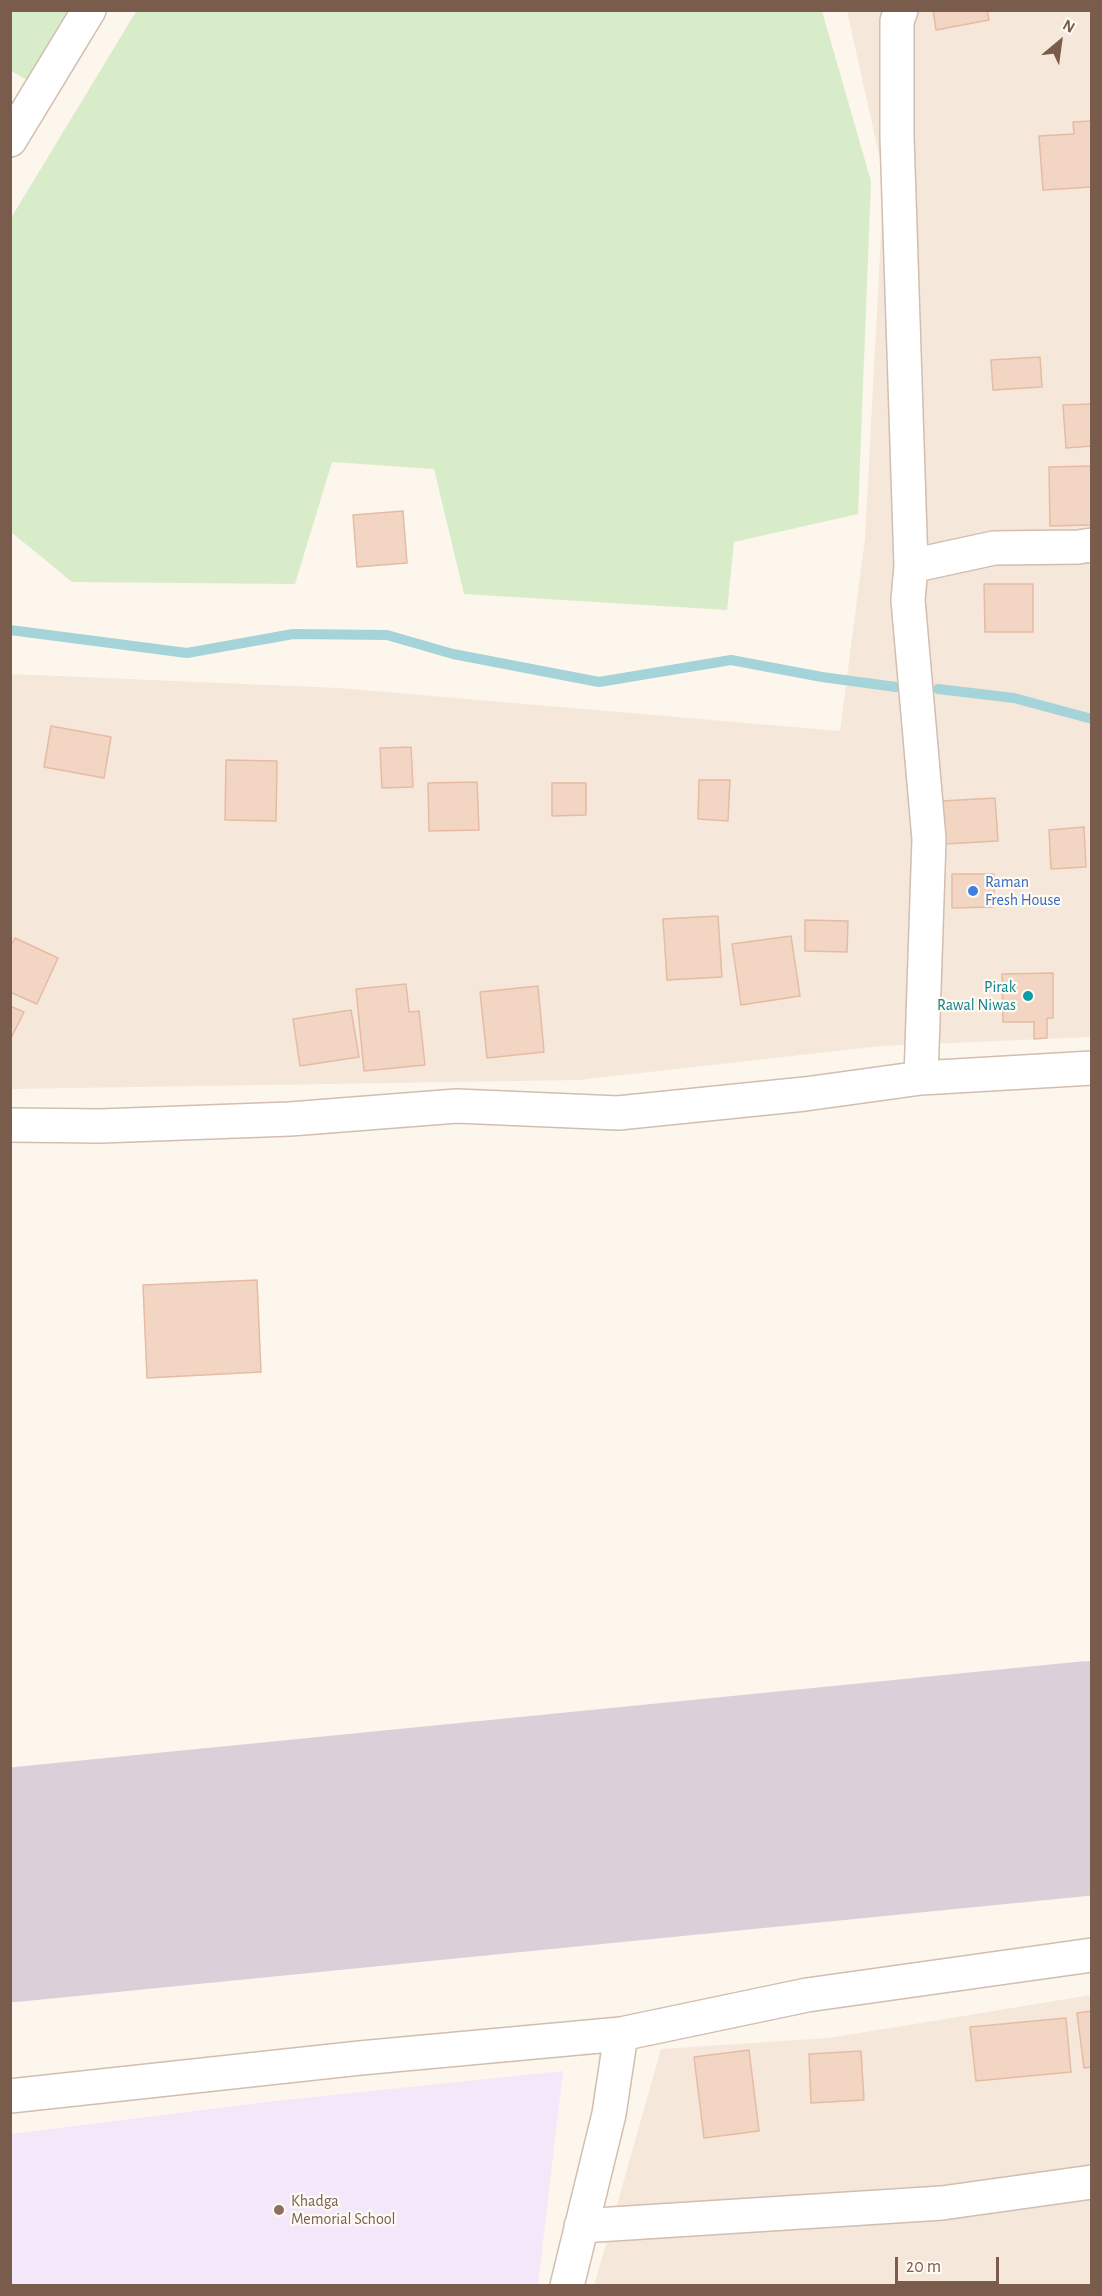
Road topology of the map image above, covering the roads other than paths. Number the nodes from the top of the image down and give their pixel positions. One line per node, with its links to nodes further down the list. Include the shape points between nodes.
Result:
1 (89, 10): 3 (street)
2 (901, 10): 5 (street, via 897,21 897,137)
3 (10, 140)
4 (1090, 546): 5 (street, via 994,548)
5 (911, 566): 7 (street, via 908,600 929,838)
6 (1092, 1068): 7 (street)
7 (921, 1078): 8 (street, via 618,1113 457,1106 290,1119)
8 (10, 1125)
9 (1092, 1955): 10 (street, via 807,1995)
10 (621, 2034): 11 (street); 13 (street, via 609,2114)
11 (10, 2096)
12 (1092, 2182): 13 (street, via 942,2203)
13 (581, 2226): 14 (street)
14 (567, 2286)

